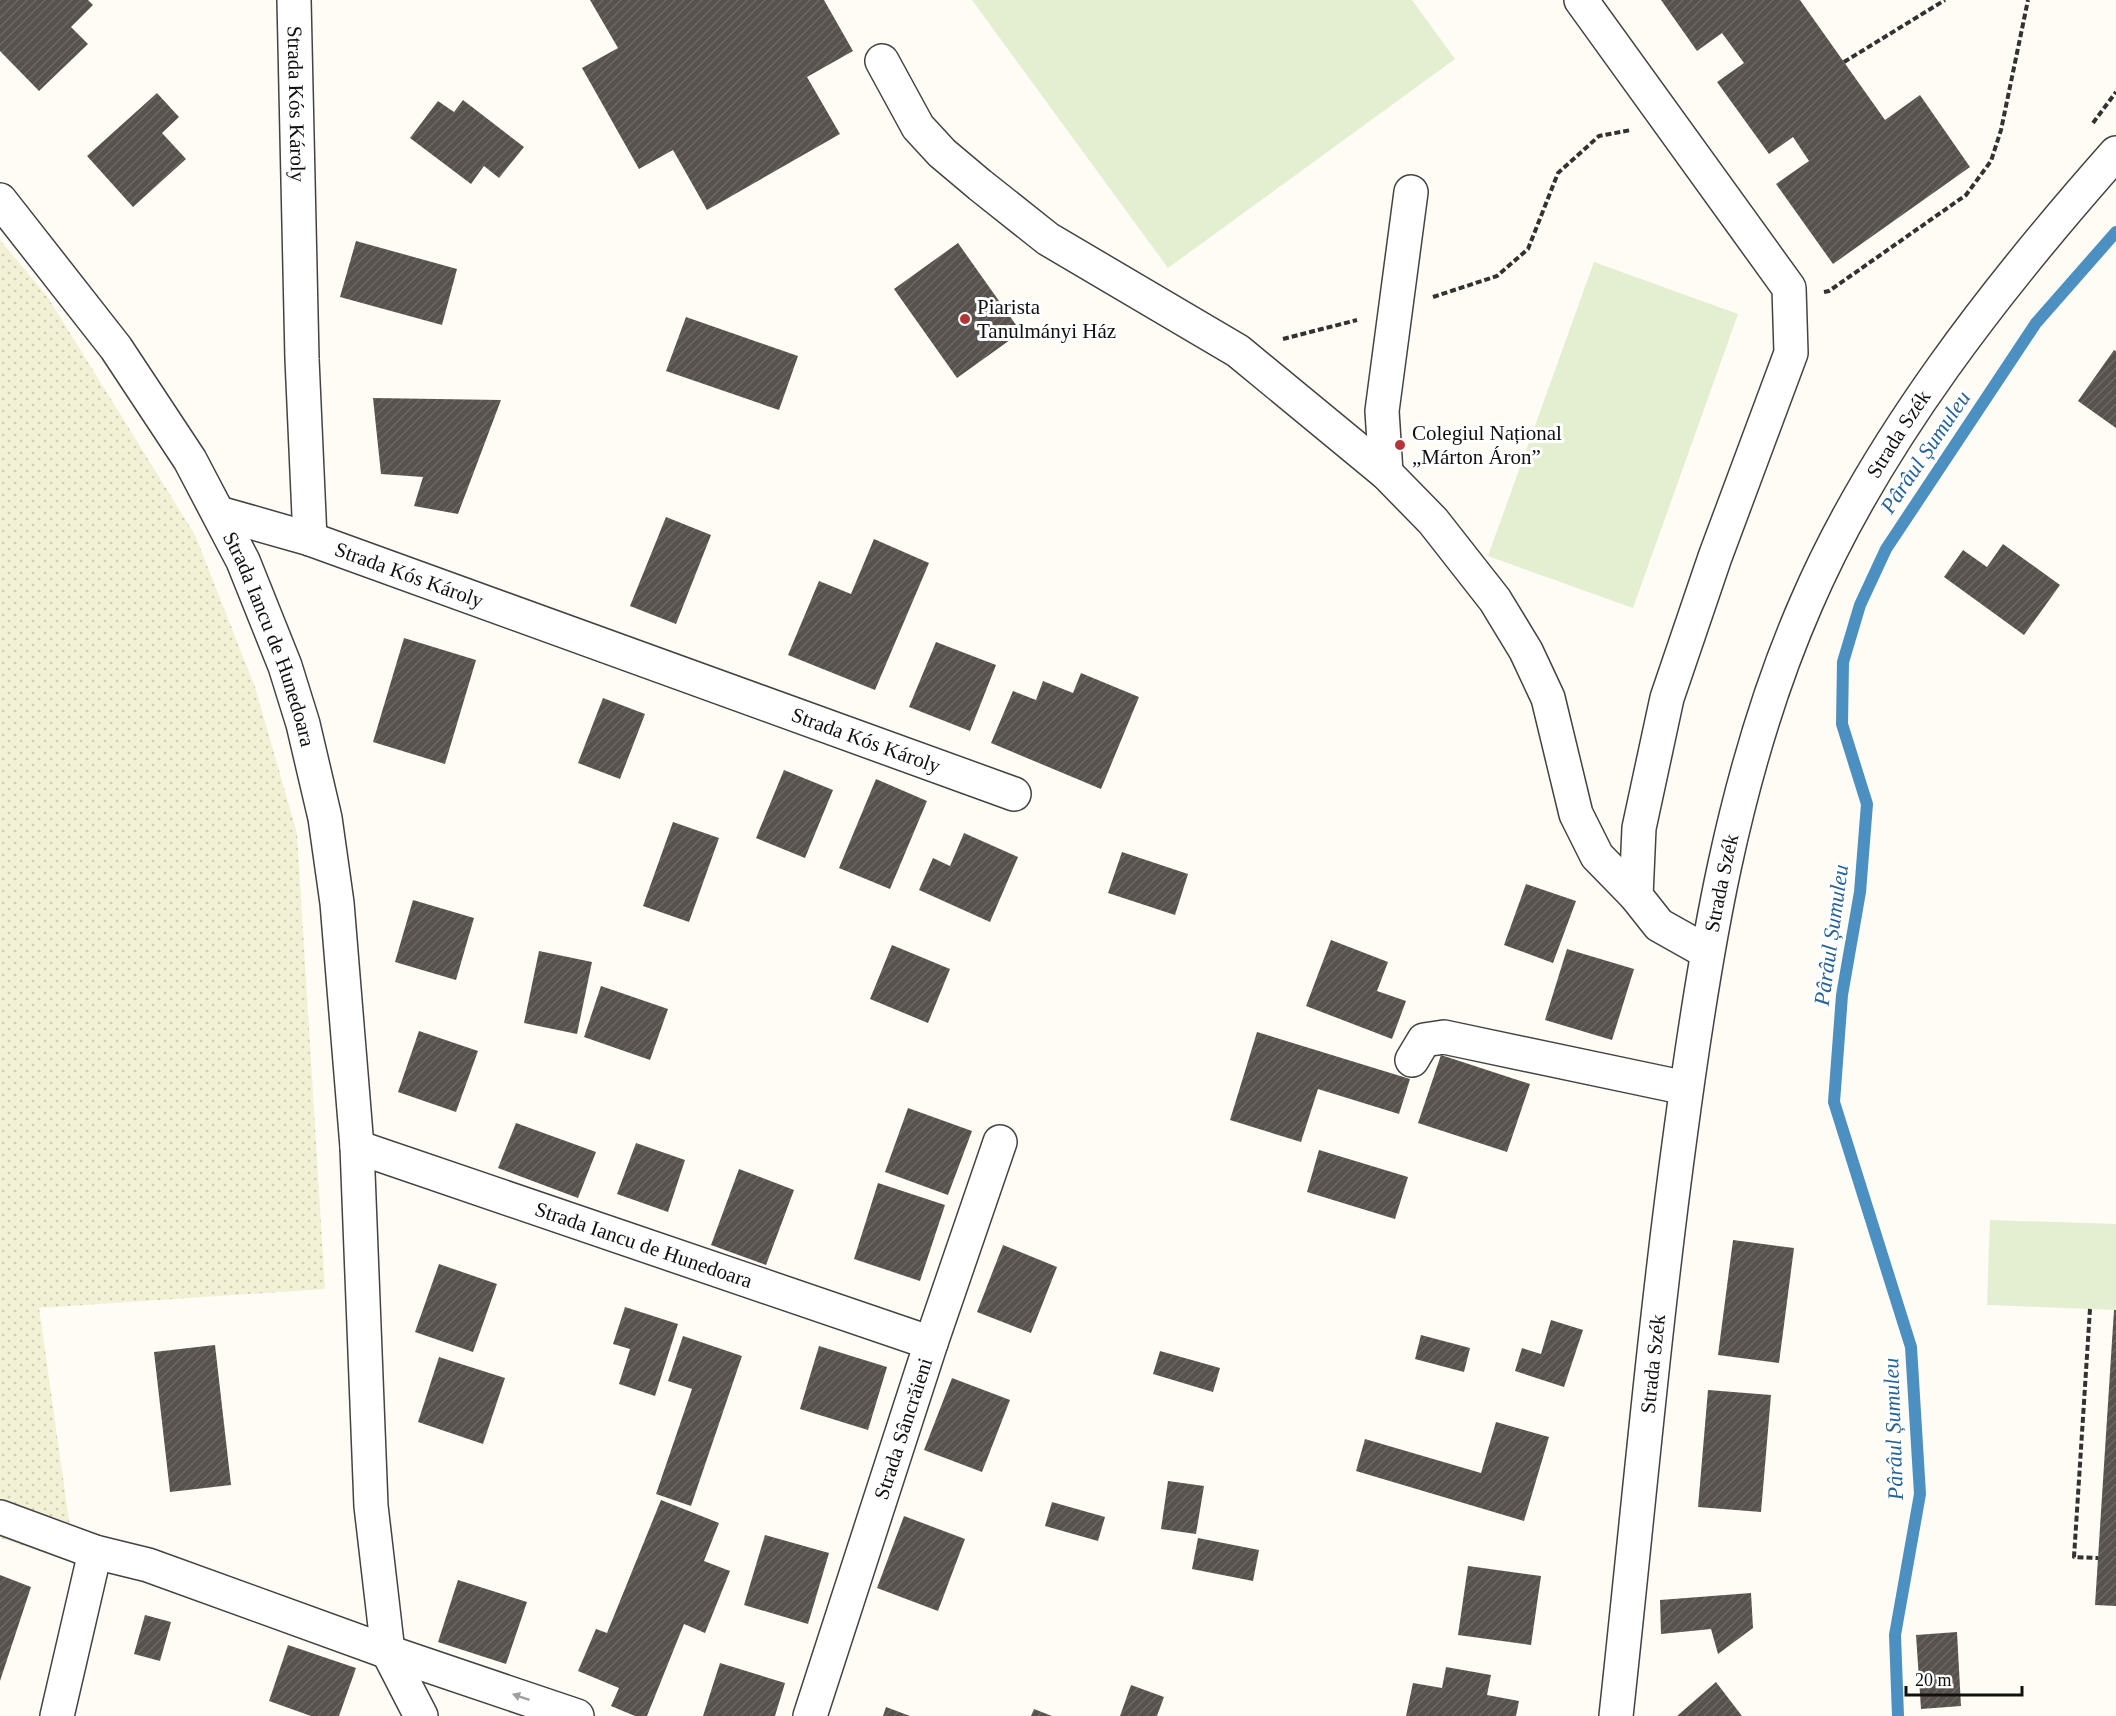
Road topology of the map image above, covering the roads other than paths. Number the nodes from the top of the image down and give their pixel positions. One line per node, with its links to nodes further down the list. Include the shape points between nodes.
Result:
1 (294, 0): 9 (street, Strada Kós Károly)
2 (1581, 0): 11 (street, via 1789,288 1791,353 1667,698 1639,828)
3 (882, 61): 7 (street, via 918,127 980,185 1048,239 1238,351)
4 (2116, 153): 12 (street, Strada Szék, via 1994,299 1887,450 1829,553 1789,644 1770,701 1737,817)
5 (1411, 192): 7 (street, via 1382,411)
6 (0, 200): 8 (street, Strada Iancu de Hunedoara, via 116,348 159,410)
7 (1386, 473): 11 (street, via 1433,520 1488,591 1526,651 1548,698 1576,814 1597,856)
8 (219, 513): 9 (street); 16 (street, Strada Iancu de Hunedoara, via 243,561 285,666 325,818 337,903)
9 (310, 539): 10 (street, Strada Kós Károly)
10 (1014, 794)
11 (1636, 896): 12 (street, via 1659,925)
12 (1707, 952): 14 (street, Strada Szék)
13 (1412, 1060): 14 (street, via 1424,1040 1444,1037)
14 (1686, 1088): 25 (street, Strada Szék)
15 (1000, 1142): 17 (street, Strada Sâncrăieni)
16 (357, 1147): 17 (street, Strada Iancu de Hunedoara); 20 (street, Strada Iancu de Hunedoara, via 371,1506)
17 (931, 1343): 24 (street, Strada Sâncrăieni)
18 (0, 1517): 19 (street)
19 (95, 1552): 20 (street, via 148,1565); 21 (street)
20 (388, 1652): 22 (street, Strada Iancu de Hunedoara); 23 (street, one-way to 20)
21 (57, 1716)
22 (421, 1716)
23 (577, 1716)
24 (810, 1716)
25 (1616, 1716)

